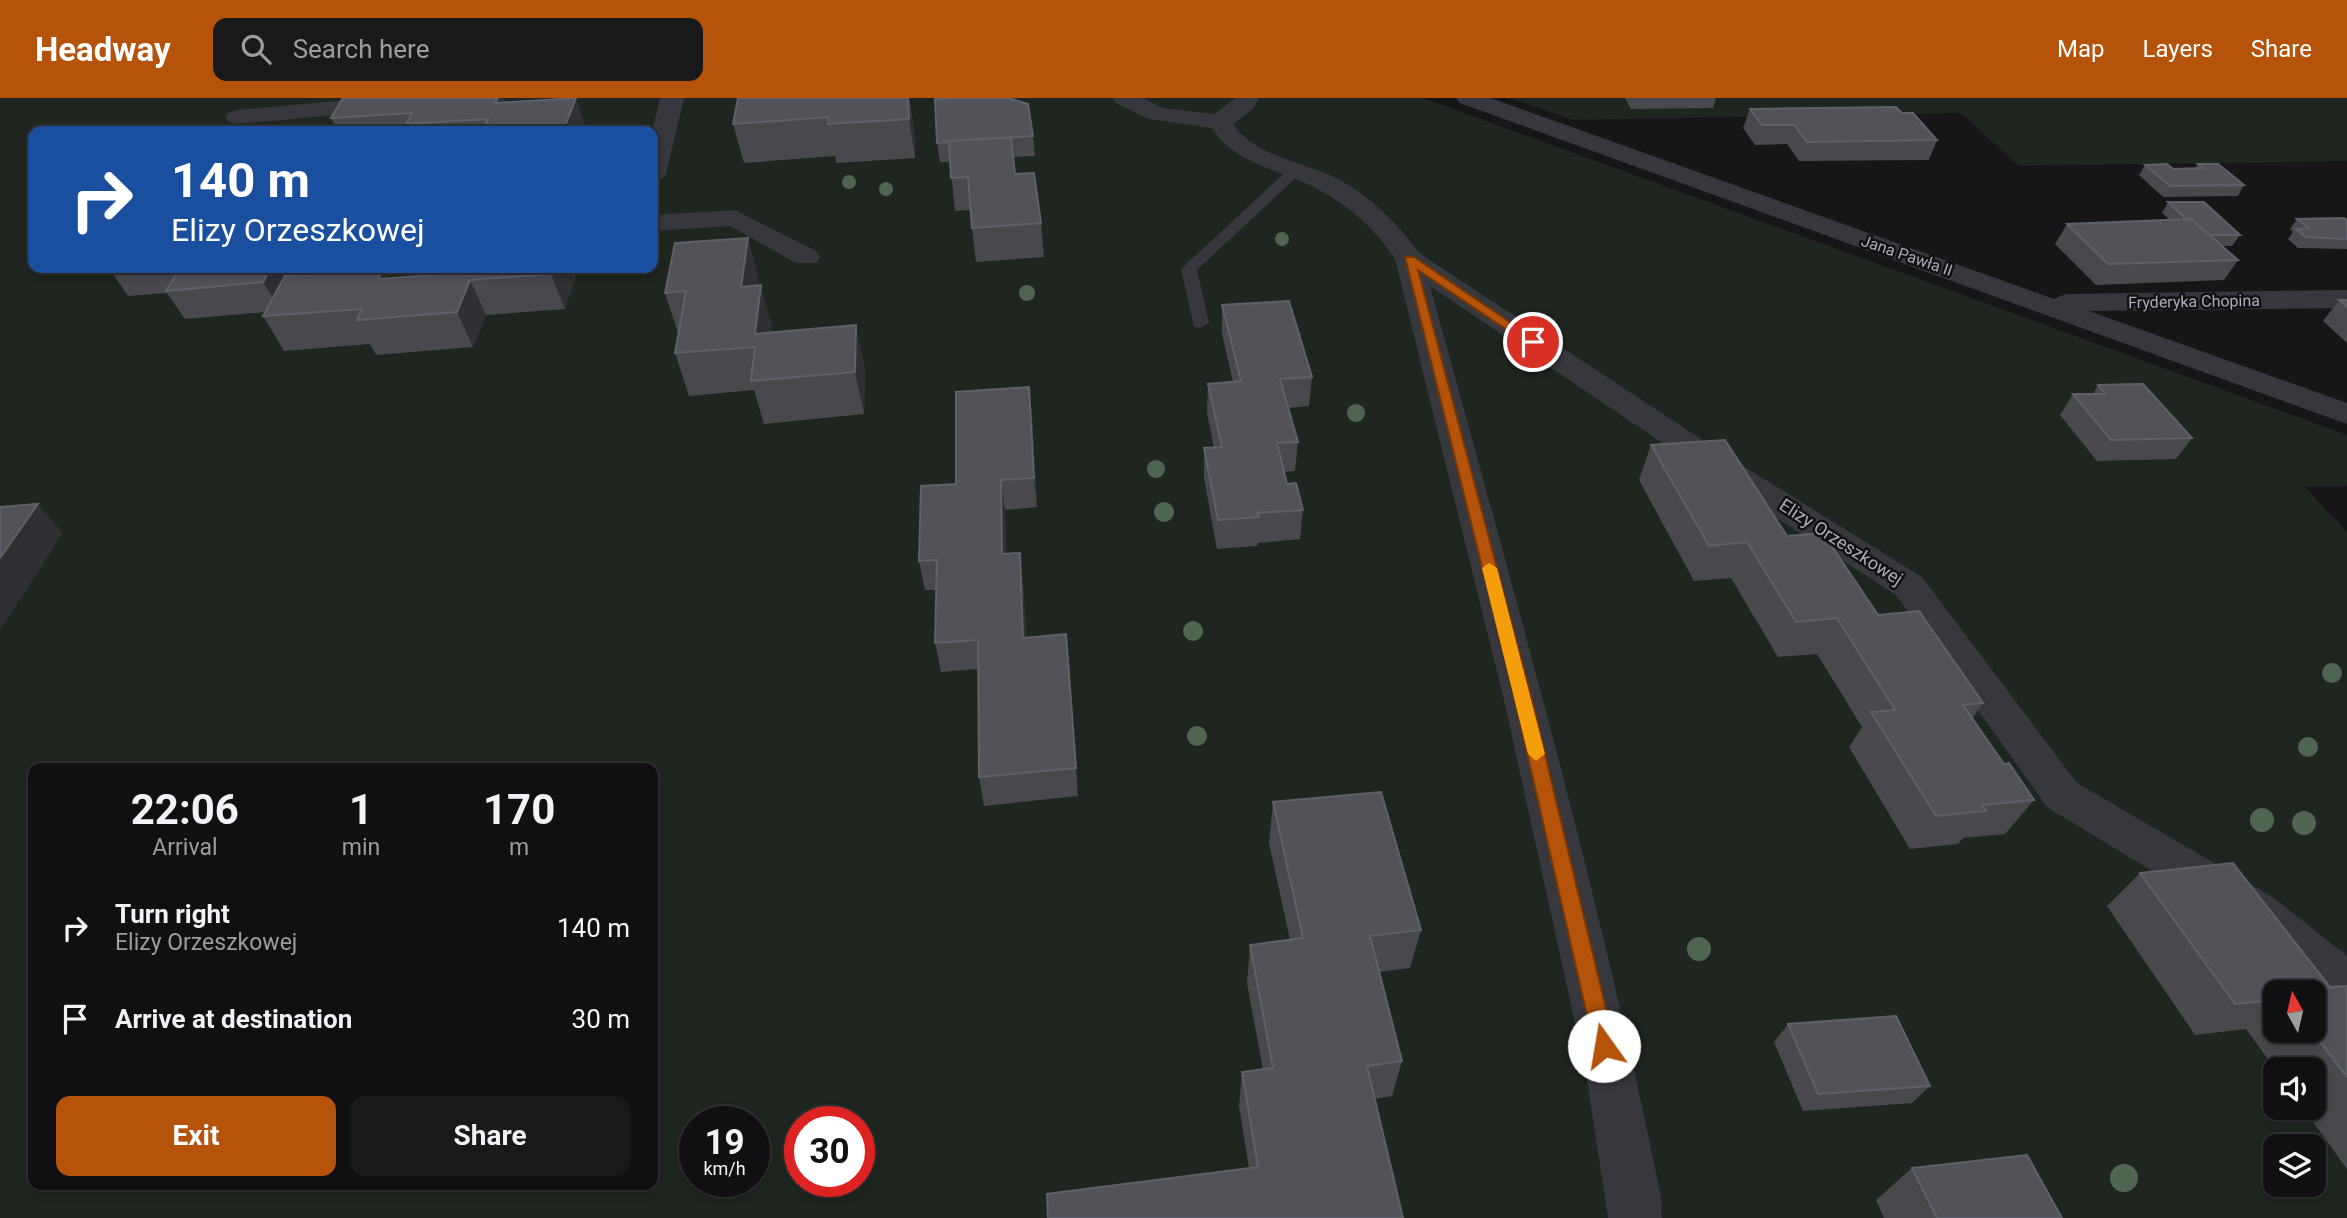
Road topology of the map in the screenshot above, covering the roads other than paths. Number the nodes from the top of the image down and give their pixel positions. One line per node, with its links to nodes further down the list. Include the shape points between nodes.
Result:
1 (450, 98): 6 (street)
2 (672, 98): 10 (street)
3 (1124, 98): 8 (street, via 1157,114)
4 (1248, 98): 8 (street)
5 (1468, 98): 16 (street, Jana Pawła II)
6 (322, 110): 7 (street); 9 (street)
7 (237, 117)
8 (1220, 122): 11 (street, Elizy Orzeszkowej, via 1227,138)
9 (311, 126)
10 (658, 154)
11 (1296, 170): 14 (street, Elizy Orzeszkowej, via 1372,212); 17 (lane, via 1189,269)
12 (658, 223): 13 (street, via 735,218)
13 (806, 257)
14 (1409, 259): 19 (street, Elizy Orzeszkowej, via 1909,586 2062,795 2258,912); 20 (street, Elizy Orzeszkowej, via 1524,700 1611,1073)
15 (2347, 299): 16 (street, Fryderyka Chopina)
16 (2042, 303): 18 (street, Jana Pawła II)
17 (1200, 323)
18 (2347, 414)
19 (2347, 985)
20 (1636, 1218)

